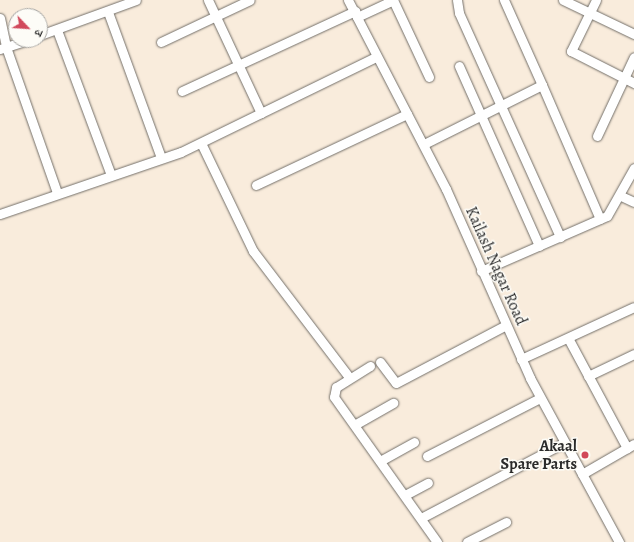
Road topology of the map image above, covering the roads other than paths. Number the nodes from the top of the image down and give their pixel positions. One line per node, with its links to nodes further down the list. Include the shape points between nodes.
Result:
1 (136, 0): 10 (street)
2 (208, 0): 13 (street)
3 (250, 0): 13 (street)
4 (348, 0): 12 (street, Kailash Nagar Road)
5 (393, 0): 12 (street); 24 (street)
6 (457, 0): 29 (street, via 459,13)
7 (504, 0): 27 (street)
8 (563, 0): 11 (street)
9 (596, 0): 11 (street)
10 (108, 12): 15 (street); 36 (street)
11 (589, 13): 17 (street); 25 (street, via 571,51)
12 (356, 14): 20 (street, Kailash Nagar Road); 22 (street)
13 (216, 17): 18 (street); 22 (street)
14 (0, 18): 19 (street)
15 (56, 30): 16 (street); 38 (street)
16 (48, 32)
17 (634, 34)
18 (160, 42)
19 (3, 48): 40 (street)
20 (376, 57): 30 (street); 31 (street, Kailash Nagar Road)
21 (634, 57): 25 (street)
22 (238, 65): 28 (street); 30 (street)
23 (459, 66): 32 (street)
24 (429, 77)
25 (623, 78): 26 (street); 33 (street)
26 (634, 84)
27 (542, 85): 29 (street); 44 (street)
28 (182, 91)
29 (499, 106): 32 (street); 45 (street)
30 (261, 113): 34 (street)
31 (407, 114): 35 (street, Kailash Nagar Road); 39 (street)
32 (481, 115): 35 (street); 46 (street)
33 (597, 136)
34 (201, 143): 36 (street); 56 (street, via 252,251)
35 (424, 144): 47 (street, Kailash Nagar Road)
36 (161, 158): 38 (street)
37 (634, 168): 41 (street)
38 (111, 175): 40 (street)
39 (256, 185)
40 (56, 193): 43 (street)
41 (621, 196): 42 (street); 44 (street, via 612,211)
42 (634, 202)
43 (1, 211)
44 (600, 219): 45 (street)
45 (560, 237): 46 (street)
46 (539, 246): 47 (street)
47 (481, 271): 49 (street, Kailash Nagar Road)
48 (634, 307): 50 (street)
49 (506, 326): 52 (street, Kailash Nagar Road); 53 (street, via 396,383)
50 (568, 338): 52 (street); 55 (street)
51 (634, 354): 55 (street)
52 (522, 359): 57 (street, Kailash Nagar Road)
53 (380, 362)
54 (370, 366): 56 (street)
55 (588, 376): 62 (street)
56 (350, 377): 59 (street, via 334,392)
57 (540, 398): 61 (street, Kailash Nagar Road); 63 (street)
58 (393, 403): 59 (street)
59 (356, 424): 64 (street)
60 (414, 442): 64 (street)
61 (563, 443): 65 (street, Kailash Nagar Road); 68 (street)
62 (630, 446): 65 (street)
63 (427, 456)
64 (380, 461): 67 (street)
65 (582, 474): 72 (street, Kailash Nagar Road)
66 (428, 483): 67 (street)
67 (405, 495): 68 (street)
68 (421, 518): 70 (street)
69 (506, 522): 71 (street)
70 (437, 542)
71 (467, 542)
72 (619, 542)

